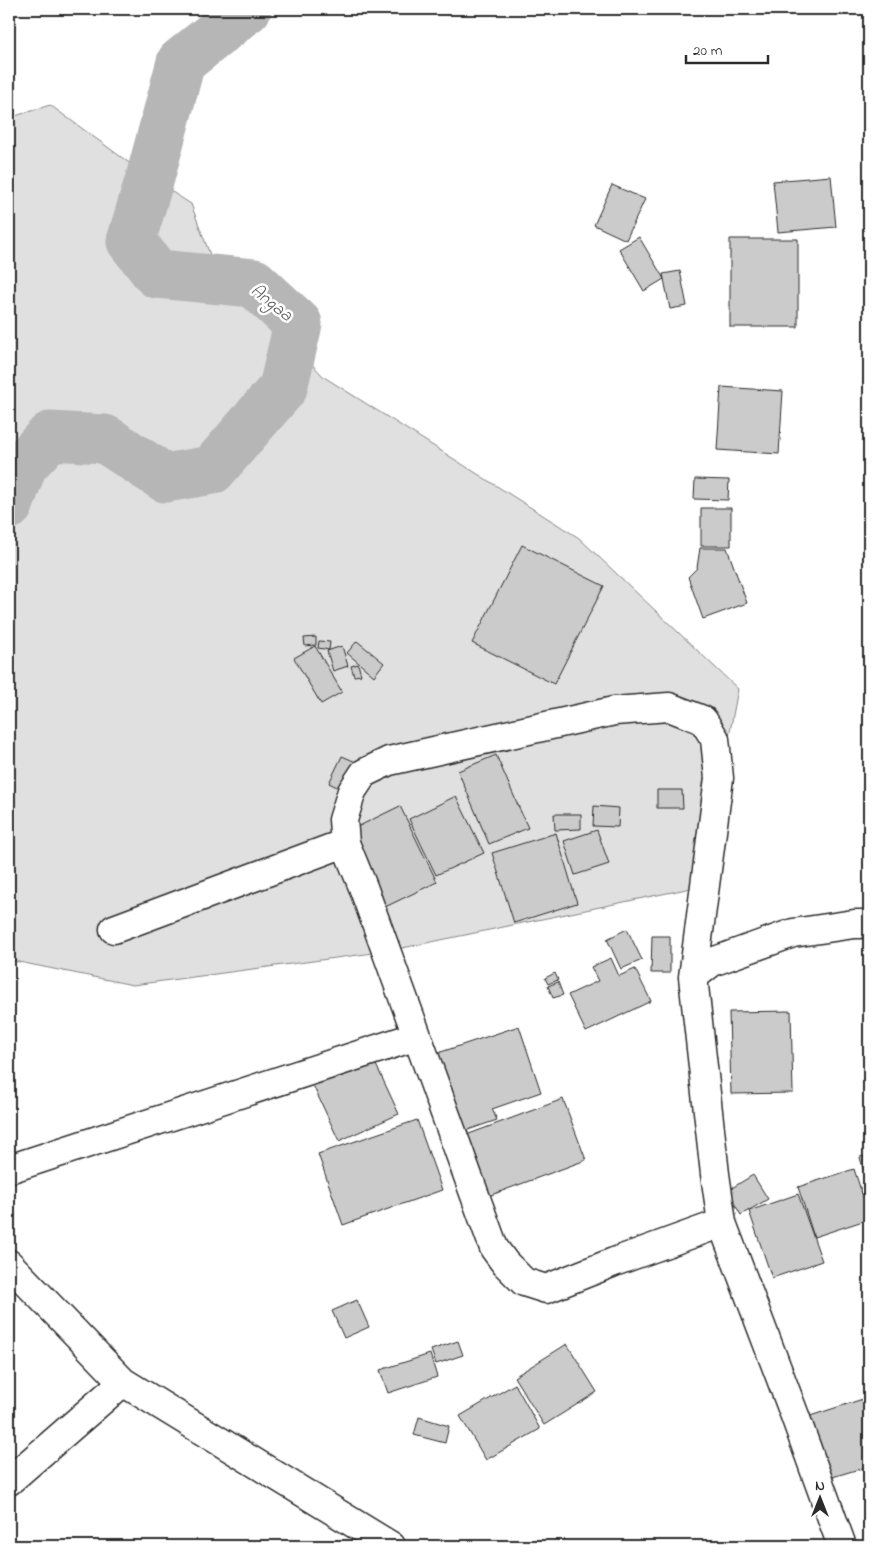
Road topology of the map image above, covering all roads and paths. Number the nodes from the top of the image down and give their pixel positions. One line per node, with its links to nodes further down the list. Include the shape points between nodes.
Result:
1 (345, 843): 3 (street); 4 (street, via 343,820 352,791 364,773 389,761 614,711 669,707 703,720 716,739 719,778); 5 (street)
2 (869, 924): 4 (street, via 793,932 712,962)
3 (114, 929)
4 (693, 976): 7 (street)
5 (417, 1036): 6 (street); 7 (street, via 494,1248 524,1282 546,1289)
6 (9, 1170)
7 (722, 1223): 12 (street)
8 (9, 1264): 9 (street)
9 (123, 1382): 10 (street); 11 (street)
10 (9, 1481)
11 (391, 1546)
12 (842, 1546)

